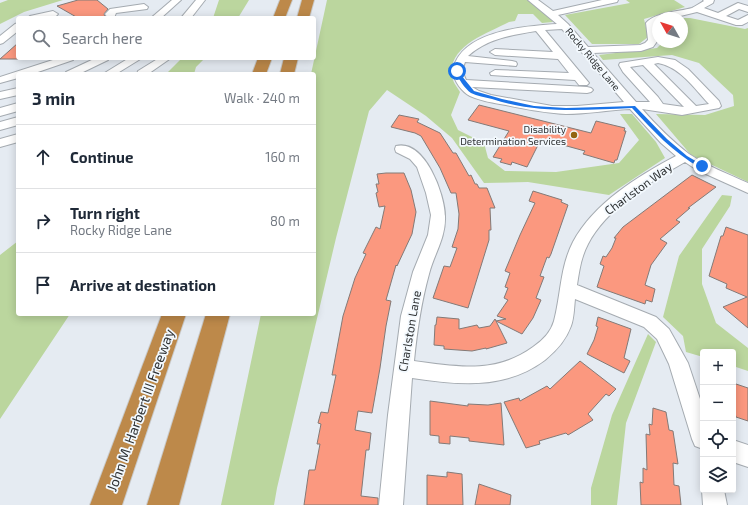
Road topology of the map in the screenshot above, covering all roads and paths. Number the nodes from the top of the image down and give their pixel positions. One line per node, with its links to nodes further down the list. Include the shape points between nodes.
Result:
1 (150, 0): 10 (street)
2 (177, 0): 18 (street)
3 (201, 0): 19 (street)
4 (286, 0): 20 (highway)
5 (308, 0): 21 (highway)
6 (532, 0): 14 (street, Rocky Ridge Lane)
7 (614, 0): 8 (street)
8 (600, 1): 14 (street)
9 (701, 3): 12 (street); 22 (street)
10 (144, 7): 16 (street, via 113,12); 17 (street)
11 (748, 9): 22 (street, via 738,6)
12 (676, 12)
13 (53, 14): 15 (street)
14 (552, 14): 24 (street, Rocky Ridge Lane)
15 (43, 16)
16 (111, 16)
17 (134, 16)
18 (158, 16)
19 (188, 16)
20 (280, 16)
21 (304, 16)
22 (719, 16): 23 (street, via 739,23)
23 (748, 18)
24 (565, 26): 26 (street); 32 (street, Rocky Ridge Lane)
25 (16, 28): 27 (street)
26 (538, 28): 29 (street, via 510,32); 30 (street)
27 (0, 41)
28 (652, 41): 32 (street, via 642,48)
29 (482, 42): 30 (street); 31 (street)
30 (554, 46): 33 (street)
31 (470, 50): 33 (street); 34 (street)
32 (585, 50): 59 (street, Rocky Ridge Lane)
33 (561, 56): 42 (street)
34 (462, 59): 42 (street); 43 (street)
35 (63, 60): 44 (street)
36 (100, 60): 45 (street)
37 (134, 60): 46 (street)
38 (163, 60): 47 (street)
39 (264, 60): 48 (highway)
40 (290, 60): 49 (highway)
41 (645, 61): 60 (street, via 629,62 624,65); 63 (street); 63 (street, via 665,60 676,65 716,103 715,106)
42 (570, 67): 53 (street)
43 (457, 70): 50 (street); 55 (street)
44 (28, 72)
45 (74, 72)
46 (112, 72)
47 (145, 72)
48 (260, 72)
49 (287, 72)
50 (470, 72)
51 (484, 73): 53 (street)
52 (16, 76): 54 (street)
53 (579, 77): 56 (street)
54 (0, 80)
55 (464, 83): 56 (street); 62 (street, via 472,92 501,101 554,109)
56 (587, 90): 62 (street)
57 (16, 92): 58 (street)
58 (0, 96)
59 (633, 107): 60 (street); 62 (street); 70 (street, Rocky Ridge Lane, via 655,131)
60 (659, 107): 63 (street)
61 (16, 108): 64 (street)
62 (598, 109)
63 (693, 110)
64 (0, 112)
65 (16, 122): 66 (street)
66 (0, 126)
67 (16, 139): 68 (street)
68 (0, 143)
69 (401, 149): 75 (street, Charlston Lane, via 415,156 423,166 438,214 436,235 421,272 410,316)
70 (685, 157): 71 (street, Rocky Ridge Lane); 72 (street, Charlston Way, via 657,172 605,211 595,222 578,250)
71 (748, 188)
72 (568, 289): 75 (street, Charlston Way, via 561,328 546,348 525,364 495,374 476,376); 76 (street, via 650,322 663,334 678,363)
73 (173, 316): 80 (highway, John M. Harbert III Freeway)
74 (217, 316): 81 (highway)
75 (402, 368): 82 (street, Charlston Lane)
76 (700, 430)
77 (736, 452): 78 (street)
78 (748, 456)
79 (713, 493): 83 (street)
80 (106, 505)
81 (163, 505)
82 (391, 505)
83 (715, 505)

